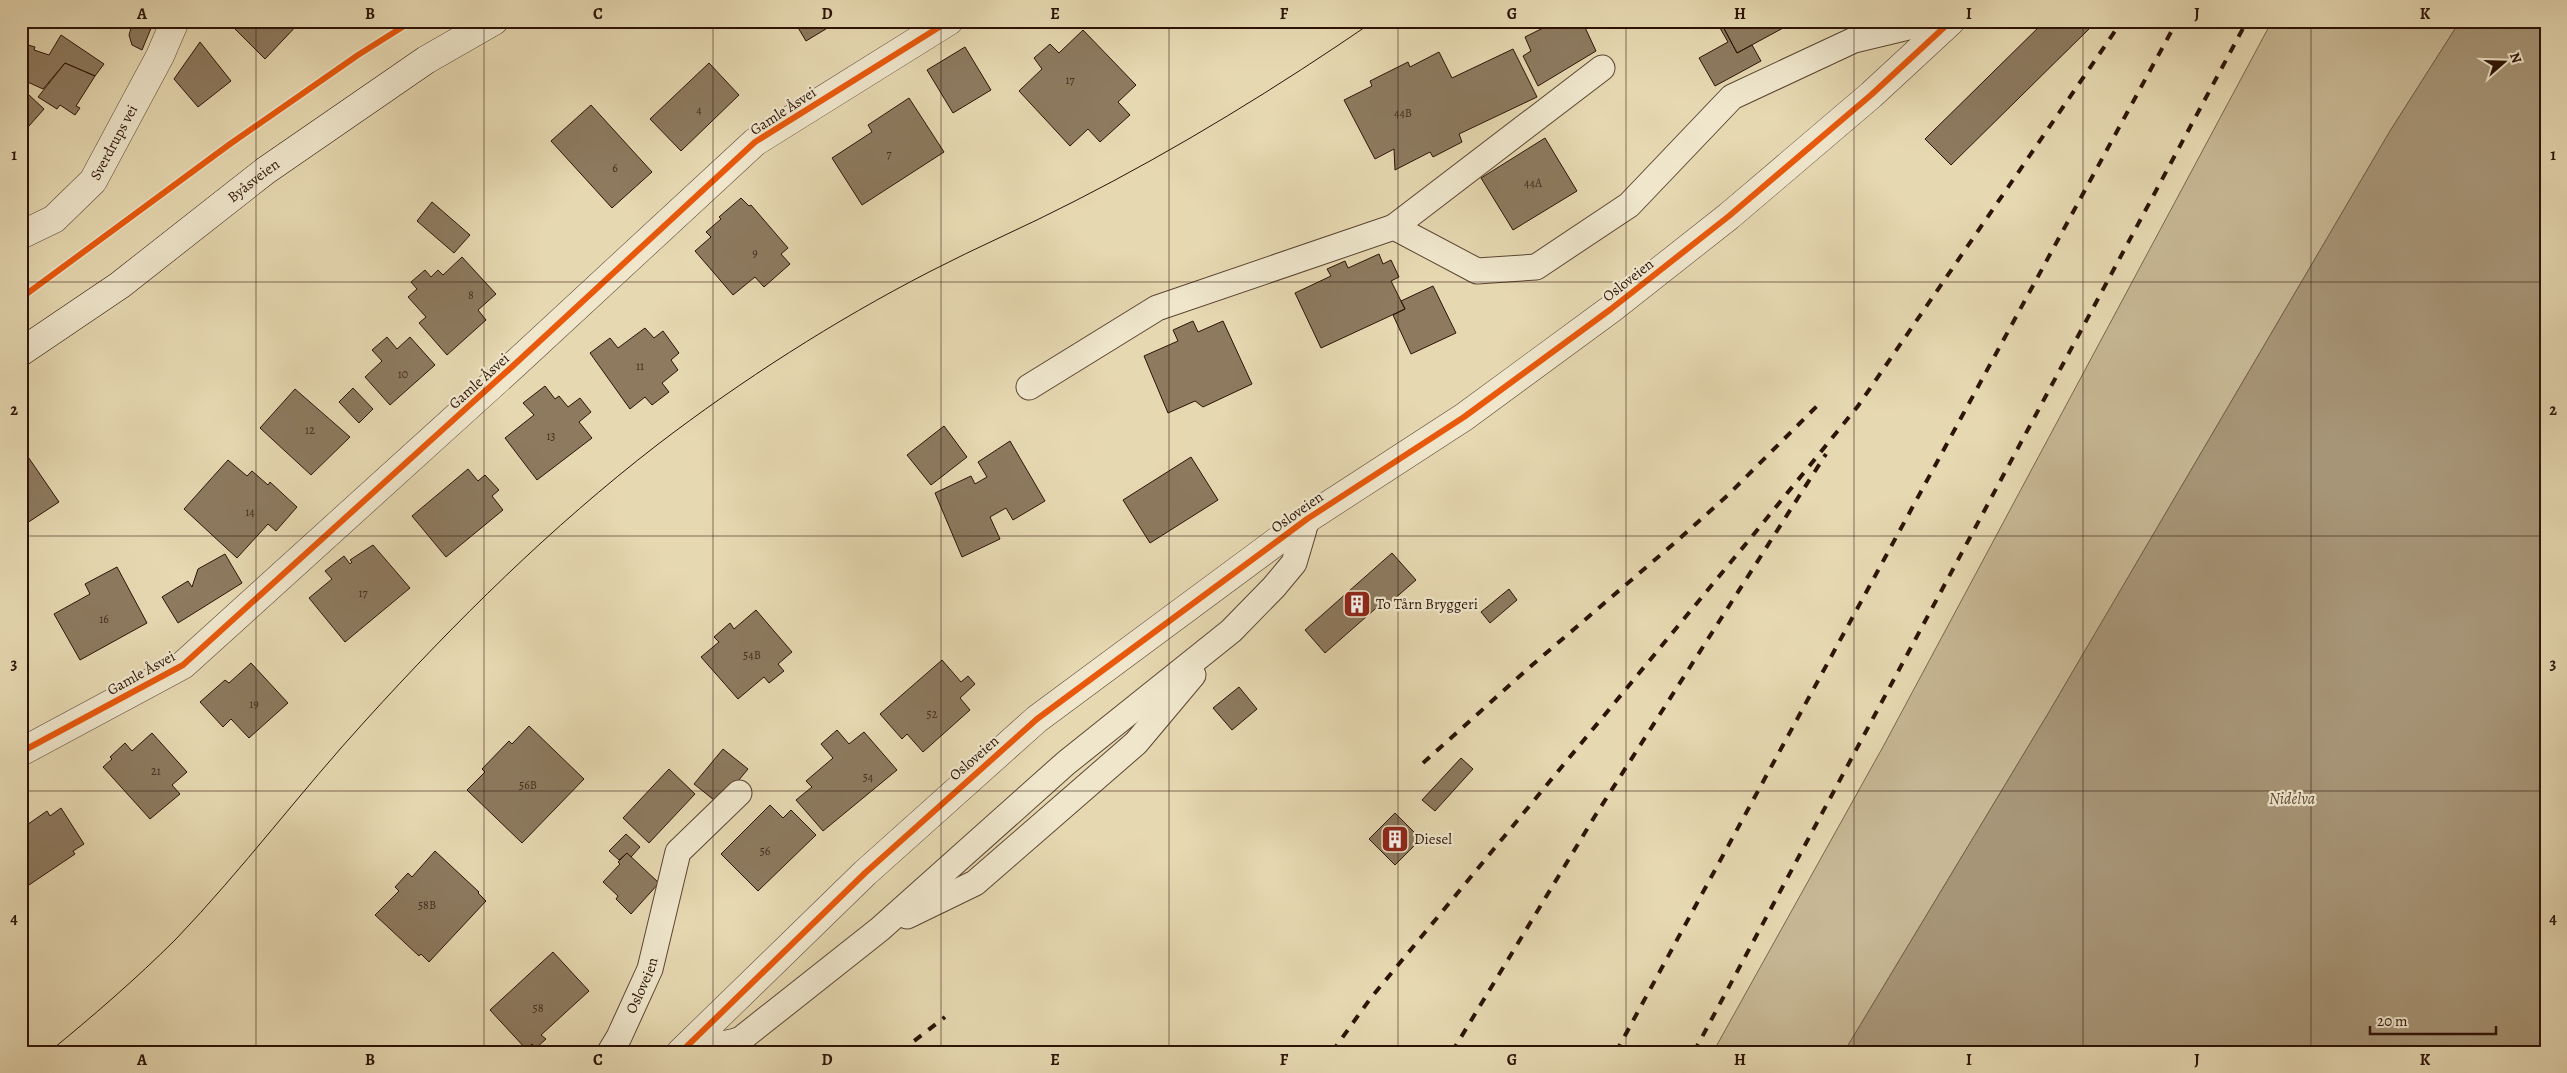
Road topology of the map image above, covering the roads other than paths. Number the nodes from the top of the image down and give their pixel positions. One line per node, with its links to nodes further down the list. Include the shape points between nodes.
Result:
1 (175, 21): 8 (street, Sverdrups vei, via 160,56 93,182 54,219)
2 (494, 21): 9 (street, Byåsveien, via 426,60 265,171 120,285)
3 (949, 21): 12 (street, Gamle Åsvei, via 755,142 182,665)
4 (1933, 21): 7 (lane, via 1854,40 1732,97 1629,205 1536,267 1477,271)
5 (1951, 21): 11 (street, Osloveien, via 1871,95 1729,216 1611,309 1464,417)
6 (1602, 68): 7 (lane)
7 (1394, 228): 10 (lane, via 1157,308)
8 (21, 235)
9 (21, 352)
10 (1029, 387)
11 (1307, 519): 14 (street, Osloveien, via 1037,719 865,873); 14 (lane, via 1294,562 1231,631 1066,763 880,929 741,1039 724,1045)
12 (21, 752)
13 (739, 793): 15 (lane, Osloveien, via 678,852 650,968)
14 (689, 1044)
15 (610, 1052)

